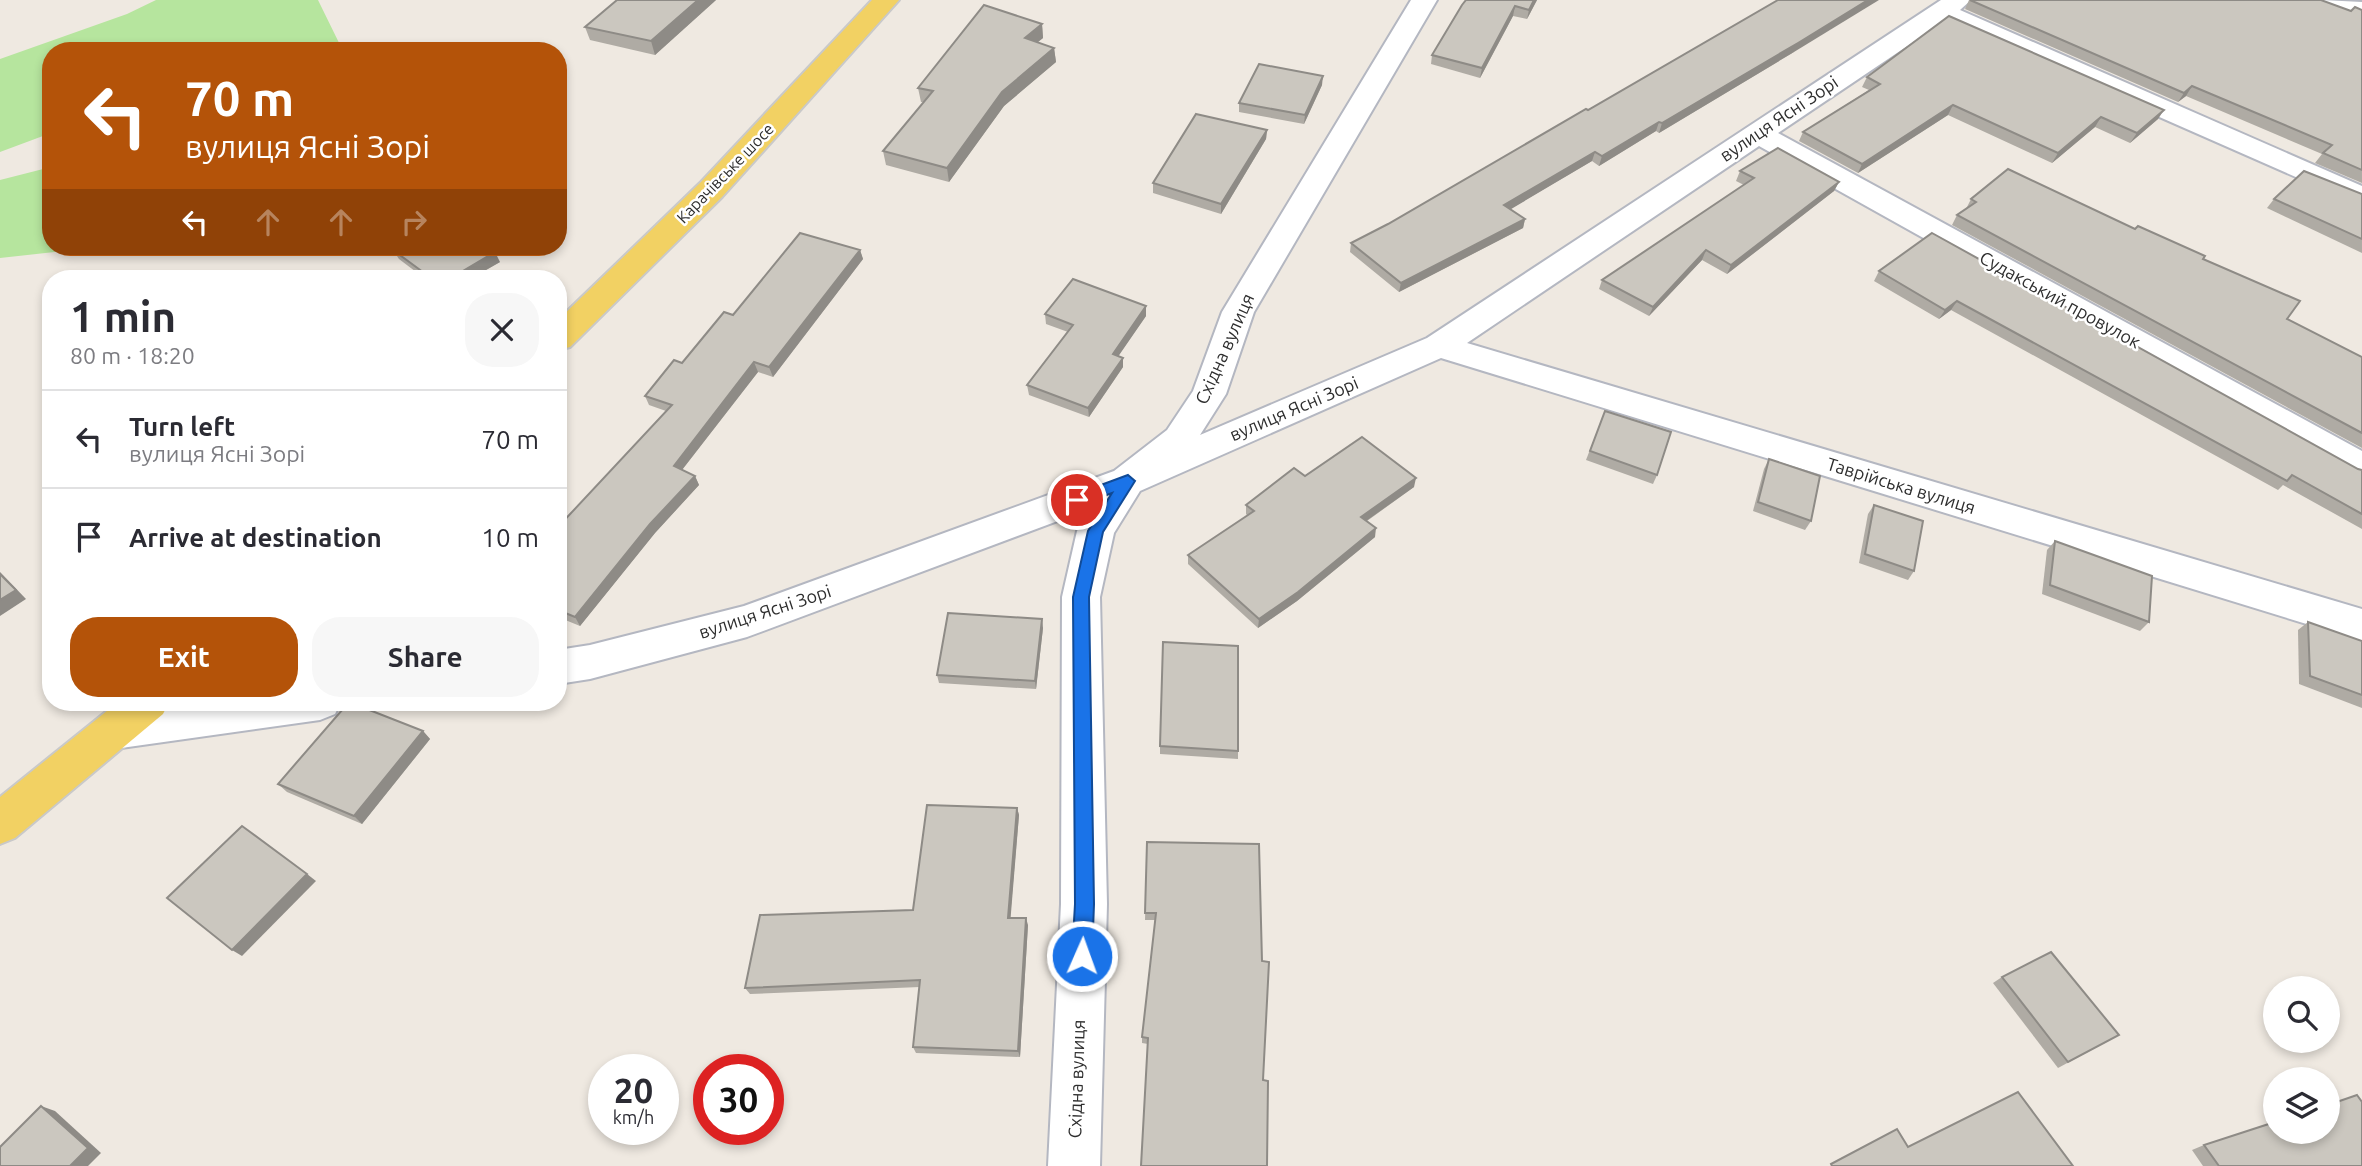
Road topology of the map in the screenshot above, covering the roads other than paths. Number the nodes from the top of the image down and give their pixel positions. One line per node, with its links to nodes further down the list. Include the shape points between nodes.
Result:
1 (886, 0): 8 (main road, Карачівське шосе, via 711,190)
2 (1424, 0): 11 (street, Східна вулиця, via 1238,312 1209,394 1179,439)
3 (2334, 0): 5 (street)
4 (1949, 6): 6 (street, вулиця Ясні Зорі); 7 (street)
5 (2362, 11)
6 (1758, 134): 9 (street, вулиця Ясні Зорі); 10 (street, Судакський провулок)
7 (2362, 197)
8 (567, 330)
9 (1439, 346): 11 (street, вулиця Ясні Зорі); 12 (street, Таврійська вулиця)
10 (2362, 467)
11 (1128, 481): 13 (street, вулиця Ясні Зорі, via 747,621); 18 (street, Східна вулиця, via 1096,531 1081,597 1084,904)
12 (2362, 625)
13 (567, 666)
14 (137, 711): 16 (main road)
15 (256, 711): 16 (street)
16 (114, 731): 17 (main road)
17 (0, 824)
18 (1074, 1166)

